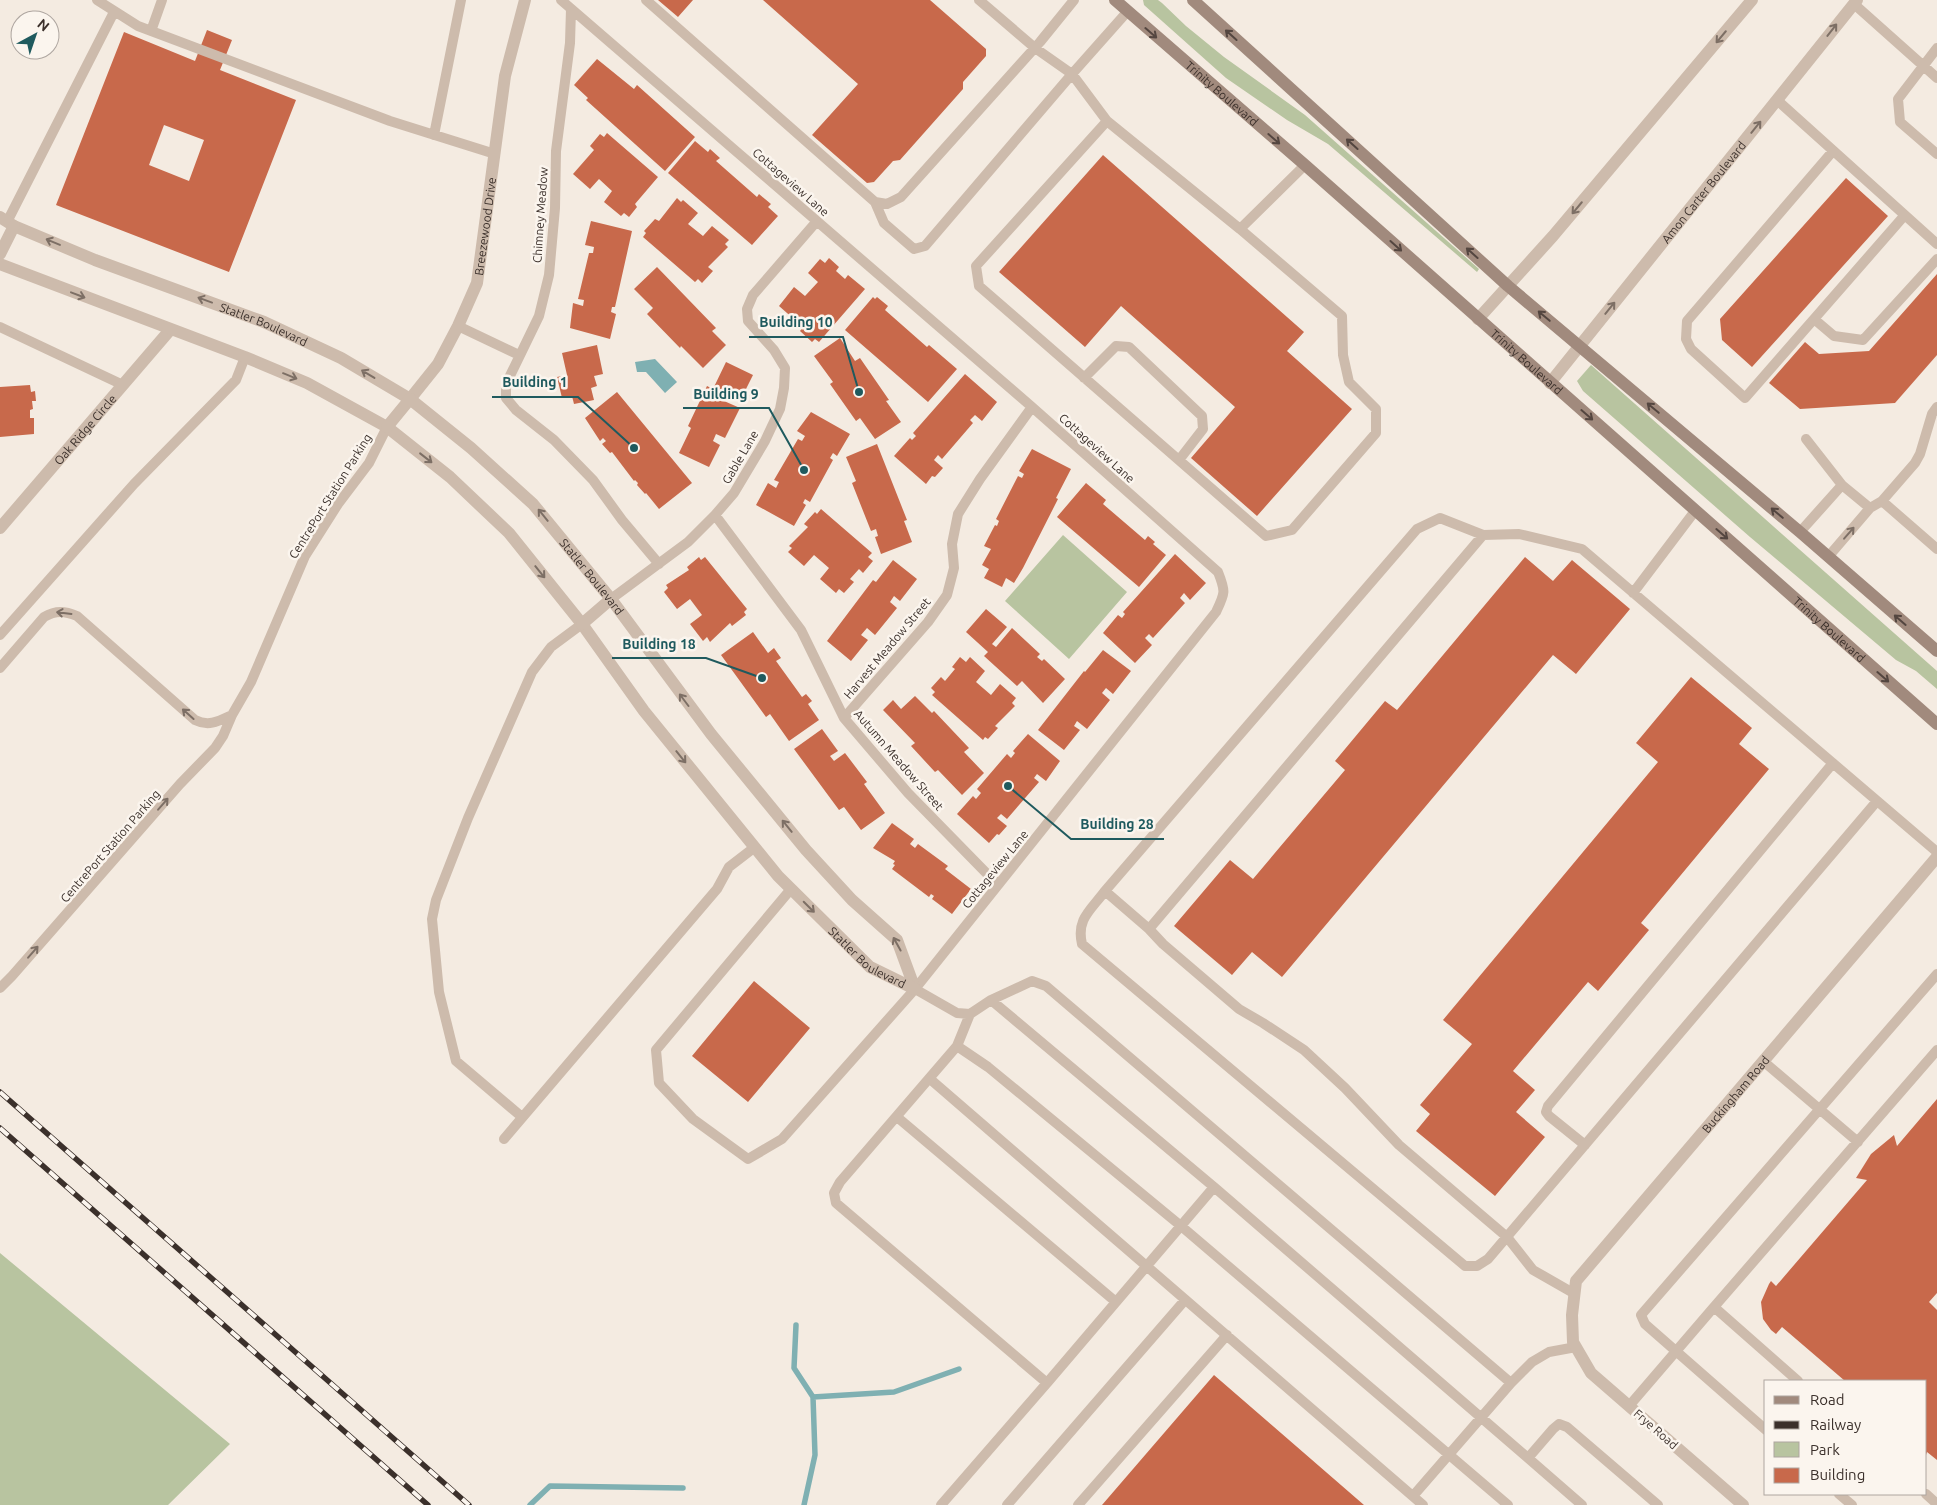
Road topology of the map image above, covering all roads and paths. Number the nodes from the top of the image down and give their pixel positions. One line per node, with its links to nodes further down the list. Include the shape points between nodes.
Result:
1 (97, 0): 14 (lane)
2 (162, 0): 16 (lane)
3 (461, 0): 24 (lane)
4 (525, 0): 26 (street, Breezewood Drive, via 505,76)
5 (561, 0): 13 (lane, Cottageview Lane)
6 (646, 0): 29 (lane)
7 (979, 0): 17 (lane)
8 (1074, 0): 17 (lane)
9 (1115, 0): 15 (main road, Trinity Boulevard)
10 (1193, 0): 38 (main road, one-way to 10)
11 (1752, 0): 38 (street, one-way to 38)
12 (1855, 2): 19 (lane); 22 (street, Amon Carter Boulevard, one-way to 12)
13 (571, 9): 31 (lane, Cottageview Lane); 45 (lane, Chimney Meadow, via 570,43 556,151 549,275 539,316)
14 (114, 12): 16 (lane); 32 (lane)
15 (1127, 12): 20 (lane); 28 (main road, Trinity Boulevard, one-way to 28)
16 (152, 31): 24 (lane)
17 (1035, 48): 20 (lane); 29 (lane, via 901,196 887,204)
18 (1937, 48): 19 (lane)
19 (1922, 66): 21 (lane); 27 (lane, via 1898,99 1900,122)
20 (1072, 74): 23 (lane); 29 (lane, via 925,246 914,250 884,223)
21 (1937, 78)
22 (1777, 100): 25 (lane); 44 (street, Amon Carter Boulevard, one-way to 22)
23 (1106, 121): 33 (lane); 47 (lane, via 976,266 979,286)
24 (434, 135): 26 (lane)
25 (1834, 151): 30 (lane); 40 (lane, via 1687,321 1686,339 1691,349 1744,398)
26 (495, 154): 42 (street, Breezewood Drive, via 477,283)
27 (1937, 154)
28 (1305, 165): 33 (lane); 39 (main road, Trinity Boulevard, one-way to 39)
29 (875, 202)
30 (1904, 216): 34 (lane); 40 (lane)
31 (817, 221): 51 (lane, Cottageview Lane); 60 (lane, Gable Lane, via 758,289 747,309 748,321 785,368 784,388 780,409 765,441 734,493)
32 (7, 222): 35 (street); 50 (street, Statler Boulevard, one-way to 32, via 341,358 264,322 95,260)
33 (1240, 229): 55 (lane, via 1342,316 1343,355 1349,382 1376,408 1376,433 1292,530 1266,536)
34 (1937, 244)
35 (0, 254)
36 (1937, 259): 40 (lane, via 1863,340 1834,336)
37 (0, 264): 43 (street, Statler Boulevard, one-way to 43)
38 (1508, 286): 39 (street); 44 (main road, one-way to 38)
39 (1478, 319): 48 (main road, Trinity Boulevard)
40 (1814, 319)
41 (0, 326): 49 (lane)
42 (458, 326): 45 (lane); 50 (street, Breezewood Drive, via 438,364)
43 (170, 330): 46 (street, Statler Boulevard); 49 (street, Oak Ridge Circle)
44 (1580, 346): 48 (street, Amon Carter Boulevard); 62 (main road, one-way to 44)
45 (519, 355): 66 (lane, Chimney Meadow, via 506,384 506,398 593,480)
46 (245, 357): 53 (street, Statler Boulevard, one-way to 53, via 307,383); 70 (lane, via 236,380 134,484)
47 (1084, 378): 55 (lane); 55 (lane, via 1116,346 1129,347 1202,416 1203,429)
48 (1550, 383): 59 (main road, Trinity Boulevard, one-way to 59)
49 (123, 385): 61 (street, Oak Ridge Circle)
50 (410, 399): 53 (street, Breezewood Drive); 68 (street, Statler Boulevard, one-way to 50, via 533,504)
51 (1032, 406): 74 (lane, Harvest Meadow Street, via 958,514 952,544 954,568 947,595 928,622); 81 (lane, Cottageview Lane, via 1218,572 1224,589 1216,612)
52 (1937, 407): 57 (lane, via 1915,463)
53 (387, 427): 69 (street, Statler Boulevard, one-way to 69, via 450,477 509,533); 73 (lane, CentrePort Station Parking, via 369,463 305,556 258,666)
54 (1806, 439): 56 (lane)
55 (1179, 460)
56 (1842, 485): 58 (lane); 62 (lane)
57 (1882, 501): 58 (lane); 64 (lane)
58 (1870, 508): 65 (lane, one-way to 58)
59 (1695, 511): 67 (lane); 75 (main road, Trinity Boulevard, one-way to 75)
60 (715, 515): 66 (lane, Gable Lane, via 688,542); 74 (lane, Autumn Meadow Street, via 801,630)
61 (0, 528)
62 (1800, 532): 65 (main road)
63 (1483, 535): 67 (lane, via 1519,534 1582,548); 83 (lane, via 1440,518 1417,529); 84 (lane)
64 (1937, 549)
65 (1828, 557): 71 (main road, one-way to 65)
66 (659, 564): 68 (lane, Gable Lane)
67 (1633, 592): 76 (lane)
68 (611, 600): 69 (street); 87 (street, Statler Boulevard, one-way to 68, via 898,940 852,900 806,850 705,727)
69 (582, 624): 78 (street, Statler Boulevard, one-way to 78, via 644,711); 96 (lane, via 551,647 532,672 468,818 436,900 432,919 439,992 456,1061)
70 (0, 635)
71 (1937, 652)
72 (0, 668): 73 (lane, one-way to 72, via 213,723 203,724 195,720 77,616 66,612 54,612 44,617)
73 (232, 715): 86 (lane, CentrePort Station Parking, one-way to 73, via 215,748)
74 (844, 718): 81 (lane, Autumn Meadow Street, via 908,793)
75 (1937, 724)
76 (1833, 763): 77 (lane); 99 (lane, via 1548,1106 1546,1112 1549,1116)
77 (1877, 801): 79 (lane); 99 (lane)
78 (755, 847): 82 (street, Statler Boulevard); 96 (lane, via 729,868 717,888)
79 (1937, 852)
80 (1937, 857): 92 (street, Buckingham Road)
81 (998, 885): 87 (lane, Cottageview Lane)
82 (792, 889): 87 (street, Statler Boulevard, one-way to 87, via 870,967); 87 (lane, Cottageview Lane, via 656,1050 659,1083 693,1118 748,1159 782,1139)
83 (1105, 891): 84 (lane); 102 (lane, via 1081,923 1082,944 1465,1266 1477,1266 1488,1259)
84 (1149, 929): 102 (lane, via 1239,1009 1304,1050 1399,1145)
85 (1937, 974): 94 (lane)
86 (0, 988)
87 (915, 989): 89 (lane, via 957,1013)
88 (990, 1000): 89 (lane); 100 (lane); 113 (lane, via 1032,981 1046,986)
89 (970, 1014): 90 (lane)
90 (957, 1046): 93 (lane); 101 (lane, via 988,1067)
91 (1937, 1050): 98 (lane)
92 (1763, 1061): 94 (lane); 104 (street, Buckingham Road, via 1576,1281)
93 (930, 1079): 95 (lane); 103 (lane)
94 (1820, 1109): 98 (lane); 110 (lane, via 1641,1316 1645,1324)
95 (897, 1117): 106 (lane); 112 (lane, via 840,1182 834,1193 836,1203)
96 (522, 1118): 97 (lane)
97 (504, 1139)
98 (1858, 1142): 107 (lane)
99 (1585, 1145): 102 (lane)
100 (1214, 1187): 101 (lane); 115 (lane)
101 (1181, 1226): 103 (lane); 117 (lane)
102 (1507, 1237): 104 (lane, via 1533,1270)
103 (1146, 1266): 105 (lane); 106 (lane)
104 (1575, 1294): 109 (street, Buckingham Road, via 1572,1315)
105 (1186, 1300): 108 (lane); 124 (lane)
106 (1116, 1302): 112 (lane)
107 (1714, 1307): 110 (lane); 111 (lane)
108 (1227, 1335): 121 (lane); 125 (lane)
109 (1576, 1347): 113 (lane, via 1548,1352); 114 (street, Frye Road, via 1591,1373)
110 (1675, 1350): 114 (lane); 116 (lane)
111 (1797, 1380)
112 (1047, 1383): 123 (lane)
113 (1510, 1383): 115 (lane)
114 (1629, 1406): 130 (street, Frye Road)
115 (1481, 1417): 117 (lane); 118 (lane)
116 (1764, 1428)
117 (1449, 1454): 121 (lane); 127 (lane)
118 (1528, 1458): 128 (lane); 129 (lane, via 1559,1424)
119 (1840, 1495): 131 (lane)
120 (1927, 1495): 122 (lane)
121 (1413, 1496): 126 (lane)
122 (1937, 1504)
123 (941, 1505)
124 (1007, 1505)
125 (1078, 1505)
126 (1423, 1505)
127 (1508, 1505)
128 (1582, 1505)
129 (1658, 1505)
130 (1743, 1505)
131 (1852, 1505)

